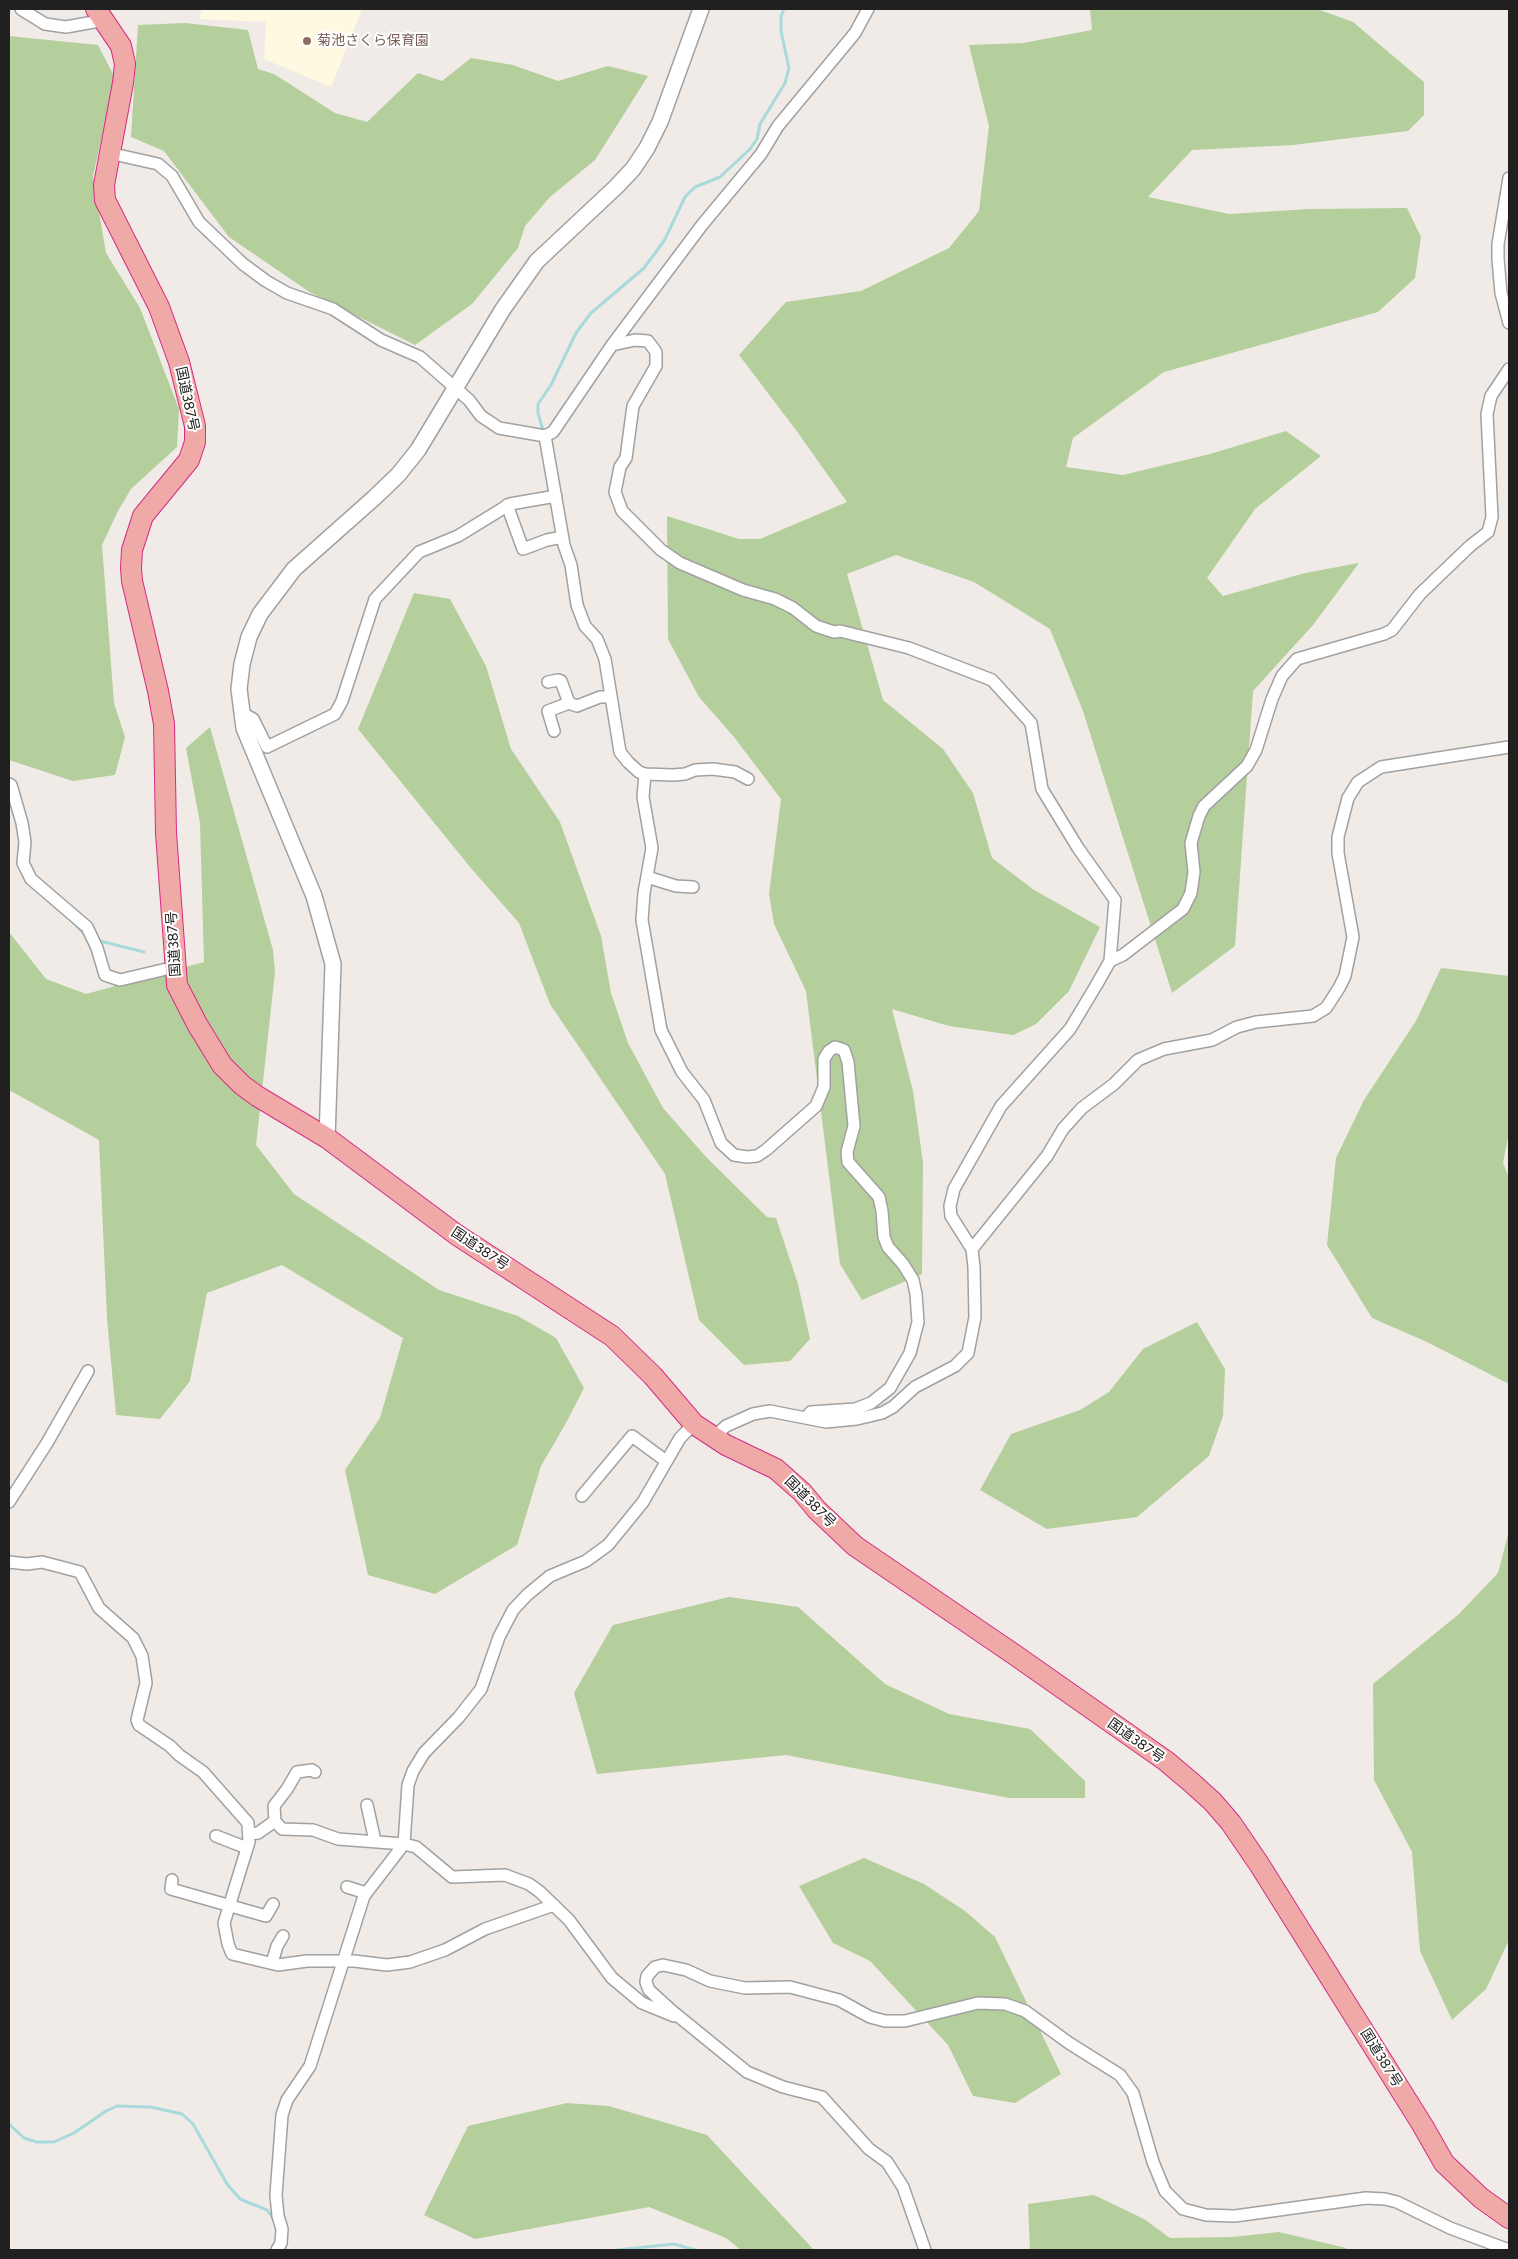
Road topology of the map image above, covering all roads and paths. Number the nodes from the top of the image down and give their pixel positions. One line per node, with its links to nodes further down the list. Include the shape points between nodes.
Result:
1 (21, 9): 4 (street, via 45,24 66,28)
2 (701, 9): 10 (street, via 669,100 647,148 616,187 537,261 503,309)
3 (868, 9): 8 (street, via 855,33 778,126 761,154 702,225)
4 (100, 14): 5 (highway, 国道387号, via 121,46 124,64)
5 (109, 153): 10 (street, via 158,164 172,176 199,222 258,275 288,293 333,309 381,340 420,357); 27 (highway, 国道387号, via 105,200 159,307 179,362 195,426 195,442 189,460 143,516 132,550 131,568 164,724 166,833)
6 (1509, 178): 7 (street, via 1498,244 1501,293)
7 (1509, 323)
8 (612, 345): 11 (street, via 553,432); 26 (street, via 648,341 656,352 656,366 633,406 626,458 620,466 615,492 622,511 661,550 680,563 743,590 775,599 816,626 908,648 992,680 1031,723 1042,789 1115,900)
9 (1509, 369): 26 (street, via 1491,396 1487,414 1492,517 1488,532 1420,594 1392,630 1296,659 1282,676 1256,750 1247,766 1204,806 1199,816 1191,843 1194,872 1191,893 1183,909 1123,955)
10 (456, 388): 11 (street, via 481,416 499,428); 18 (street, via 418,450 398,475 294,569 260,614 242,664 239,689)
11 (545, 436): 12 (street)
12 (556, 496): 13 (street); 14 (street)
13 (507, 505): 14 (street, via 522,549); 18 (street, via 458,536 419,552 375,599 335,714 267,747 253,719)
14 (563, 537): 16 (street, via 577,606 585,626 597,638 605,659)
15 (548, 682): 17 (street, via 561,681)
16 (611, 697): 17 (street, via 582,706); 21 (street, via 620,752)
17 (569, 703): 19 (street, via 548,711)
18 (242, 713): 28 (street, via 244,728 266,784 314,896 333,964)
19 (554, 731)
20 (1509, 747): 29 (street, via 1381,767 1358,782 1348,798 1338,837 1353,937 1345,976 1326,1008 1313,1016 1237,1027 1212,1040 1164,1049 1138,1060 1114,1084 1082,1108 1063,1129 1047,1156)
21 (645, 774): 22 (street, via 673,775 713,769 735,772); 24 (street, via 643,797 652,848)
22 (748, 779)
23 (9, 784): 27 (street, via 22,823 25,842 23,863 31,879 87,927 105,975 120,980)
24 (646, 877): 25 (street, via 676,886); 31 (street, via 642,920 661,1030 682,1072 704,1100 721,1142 734,1155 757,1156 816,1106 824,1087 824,1059 835,1047 844,1050 854,1126 847,1152 848,1162 878,1196 888,1247 913,1280 919,1308 918,1322 910,1353 890,1388 871,1403 855,1409 811,1412)
25 (693, 887)
26 (1110, 961): 29 (street, via 1070,1029 1001,1106 954,1188 950,1206 952,1216)
27 (175, 967): 28 (highway, 国道387号, via 177,985 222,1065 257,1096)
28 (327, 1138): 32 (highway, 国道387号, via 457,1235 612,1336 636,1358)
29 (972, 1249): 31 (street, via 975,1318 968,1353 955,1366 915,1387 893,1408 882,1413 826,1422)
30 (88, 1371): 36 (street, via 48,1443)
31 (806, 1417): 33 (street, via 770,1411 753,1414 726,1426)
32 (694, 1424): 33 (highway, 国道387号); 34 (street, via 680,1438)
33 (714, 1437): 56 (highway, 国道387号, via 776,1469 855,1546 1166,1761 1213,1802 1259,1864 1444,2163 1481,2198)
34 (666, 1461): 35 (street, via 632,1436); 44 (street, via 643,1502 608,1545 586,1561 550,1576 513,1610 499,1637 481,1689 424,1753 413,1771 408,1785)
35 (582, 1496)
36 (9, 1502)
37 (9, 1562): 41 (street, via 42,1562 80,1572 99,1608 133,1638 142,1656 146,1683 137,1720 139,1725 202,1772 248,1824)
38 (315, 1772): 40 (street, via 297,1772 274,1806)
39 (367, 1805): 43 (street)
40 (275, 1820): 41 (street, via 258,1833); 43 (street, via 282,1829 313,1830 338,1839)
41 (250, 1834): 45 (street)
42 (216, 1836): 45 (street)
43 (375, 1841): 44 (street)
44 (404, 1844): 48 (street); 51 (street, via 416,1847 452,1877 505,1875 528,1884)
45 (247, 1848): 50 (street)
46 (172, 1880): 50 (street, via 170,1889)
47 (347, 1887): 48 (street)
48 (366, 1893): 53 (street)
49 (273, 1904): 50 (street, via 266,1916)
50 (229, 1906): 54 (street, via 224,1923 232,1954)
51 (554, 1906): 53 (street, via 485,1929 445,1950 410,1962 387,1965); 55 (street, via 569,1920 612,1978 642,2004 682,2020)
52 (282, 1936): 54 (street)
53 (344, 1962): 54 (street); 57 (street, via 310,2066 287,2100 282,2115 276,2195)
54 (272, 1963)
55 (712, 2042): 58 (street, via 747,2072 822,2098 869,2148 887,2162 903,2187); 59 (street, via 649,1990 646,1982 655,1967 679,1968 710,1981 745,1988 790,1987 839,2000 870,2017 885,2021 905,2021 978,2004 1005,2004 1025,2011 1120,2074 1133,2093 1152,2162 1165,2191 1183,2209 1206,2215 1235,2216 1366,2198 1385,2199)
56 (1509, 2218)
57 (283, 2248)
58 (926, 2250)
59 (1509, 2250)

